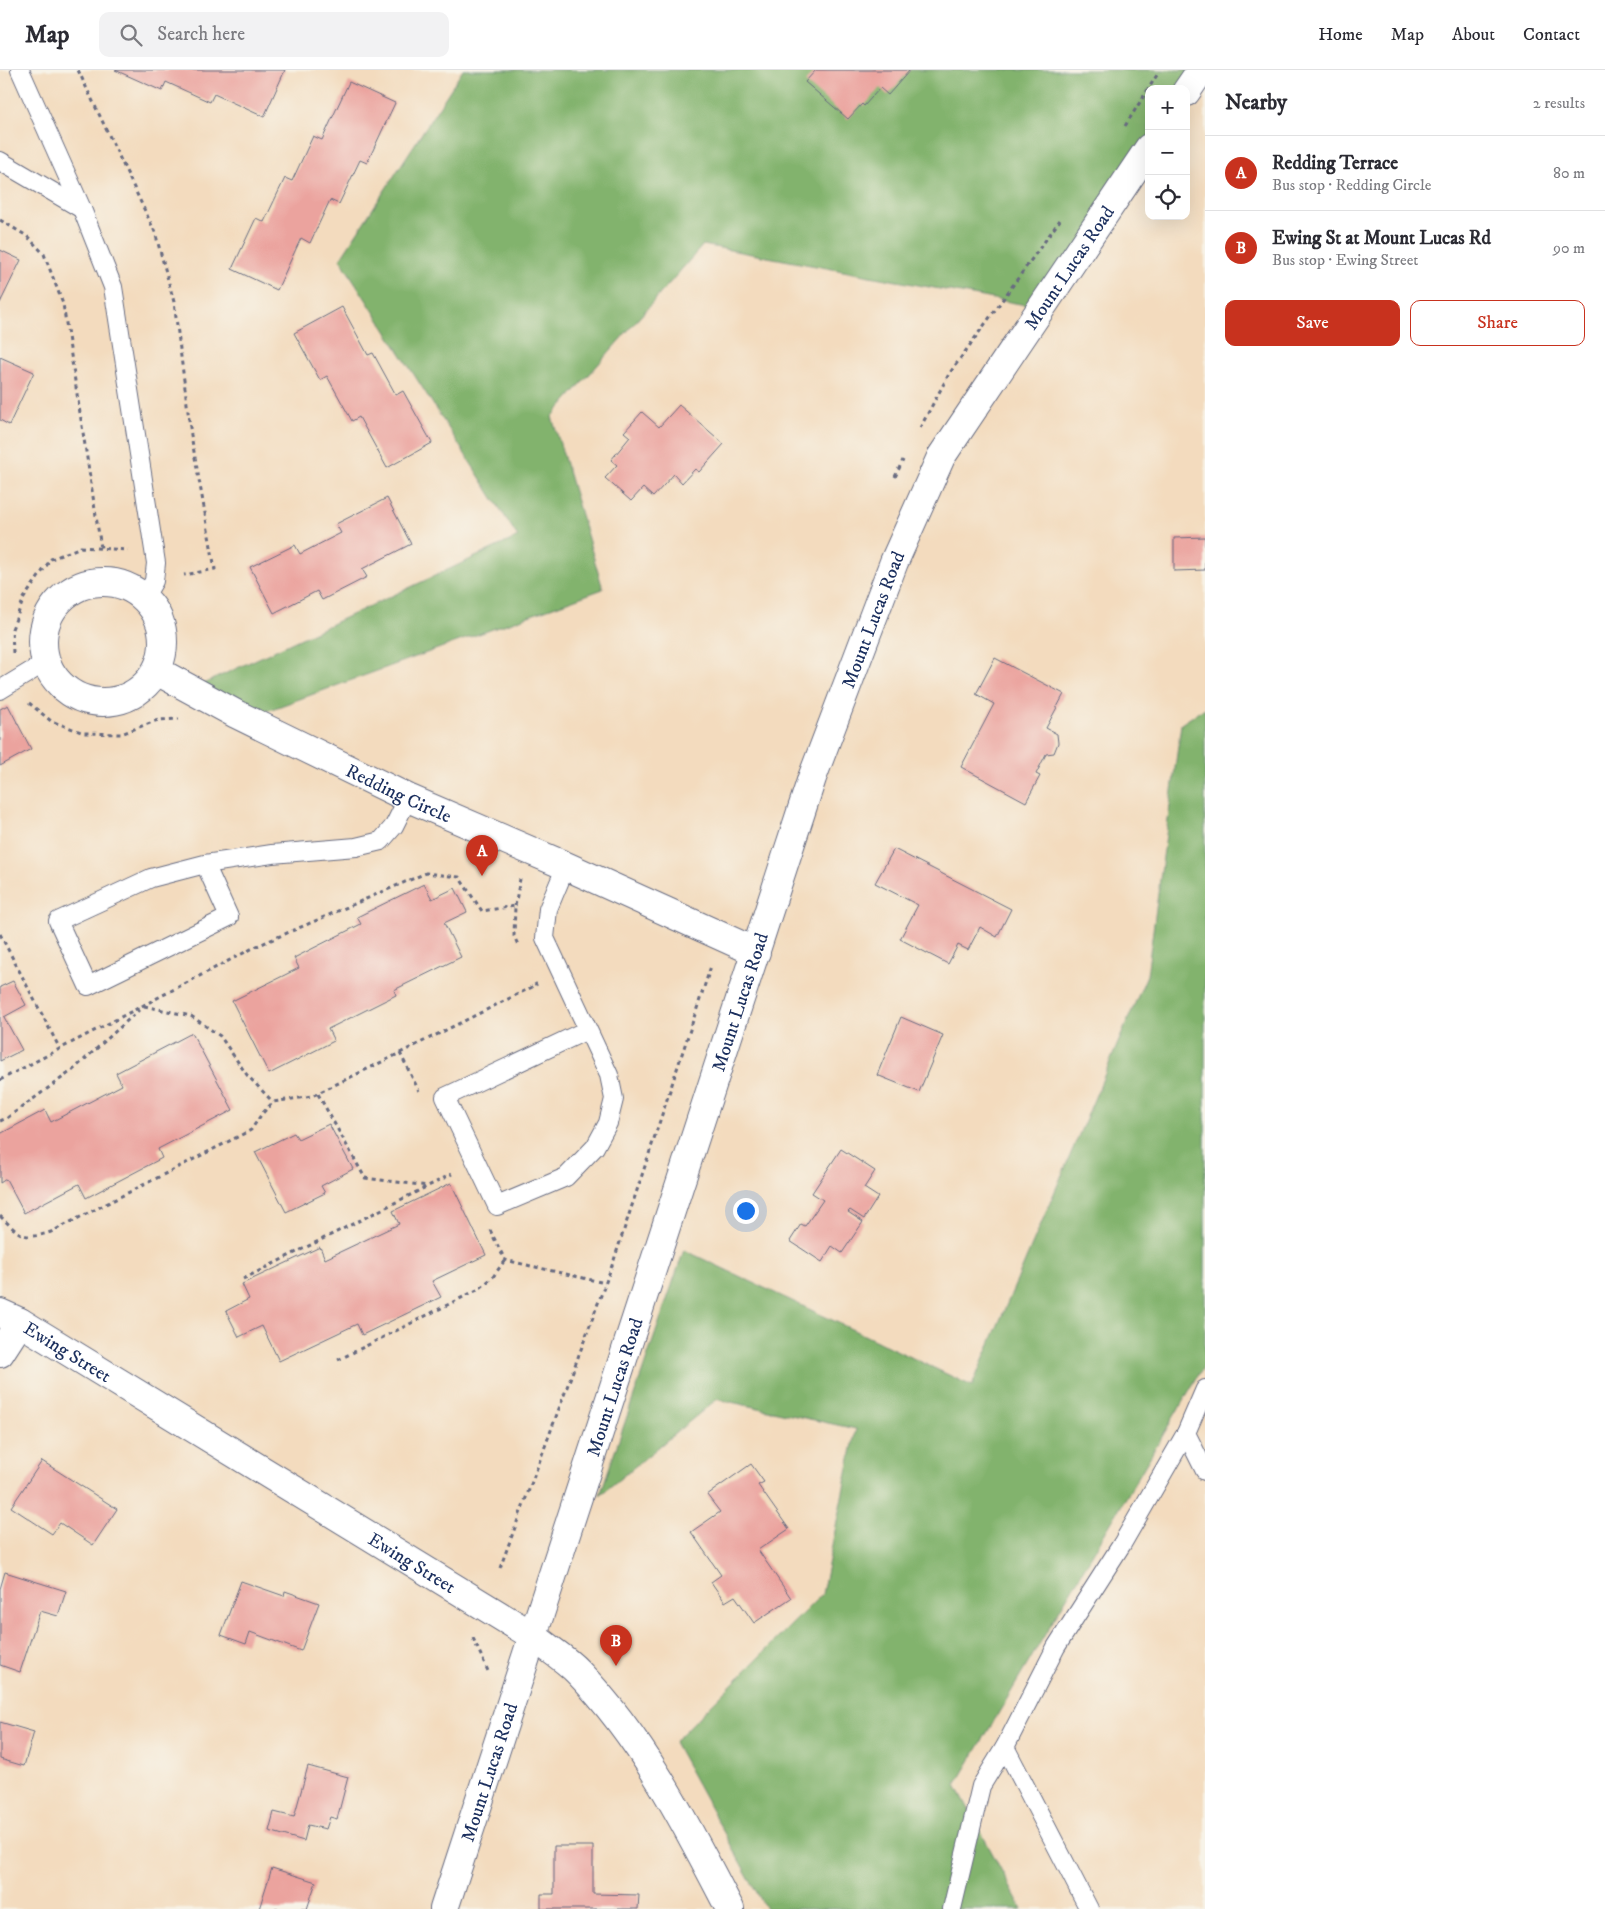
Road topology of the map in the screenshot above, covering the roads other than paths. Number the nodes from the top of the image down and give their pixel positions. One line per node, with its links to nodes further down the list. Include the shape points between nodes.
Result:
1 (20, 70): 6 (lane)
2 (1201, 70): 3 (street)
3 (1190, 86)
4 (1145, 154): 14 (street, Mount Lucas Road, via 941,457 894,562 851,673 812,778)
5 (0, 162): 6 (lane)
6 (82, 209): 7 (lane, via 113,287 156,563 154,581)
7 (144, 598): 8 (street, via 132,589 112,582 90,583 71,591 49,615 45,626 43,646); 9 (street, via 162,626 164,647)
8 (46, 662): 9 (street, via 56,680 67,690 87,700 108,702 142,689); 10 (lane)
9 (157, 671): 11 (street, Redding Circle, via 236,714)
10 (0, 690)
11 (408, 798): 12 (lane, via 394,826 381,841 356,847 272,854); 13 (street, Redding Circle)
12 (206, 864): 12 (lane, via 151,878 58,921 88,986 229,917)
13 (566, 866): 14 (street, Redding Circle); 15 (lane, via 548,909 545,938)
14 (756, 952): 21 (street, Mount Lucas Road)
15 (587, 1030): 15 (lane, via 609,1075 614,1098 608,1123 595,1146 566,1177 497,1206 445,1097)
16 (10, 1318): 17 (street); 21 (street, Ewing Street)
17 (0, 1353)
18 (1205, 1389): 19 (lane)
19 (1186, 1433): 20 (lane); 22 (lane, via 1122,1544 1056,1648)
20 (1205, 1471)
21 (533, 1636): 23 (street, Mount Lucas Road); 24 (street, Ewing Street, via 577,1670 619,1720 657,1775)
22 (1005, 1747): 25 (lane, via 981,1786); 26 (lane)
23 (444, 1909)
24 (730, 1909)
25 (952, 1909)
26 (1089, 1909)

